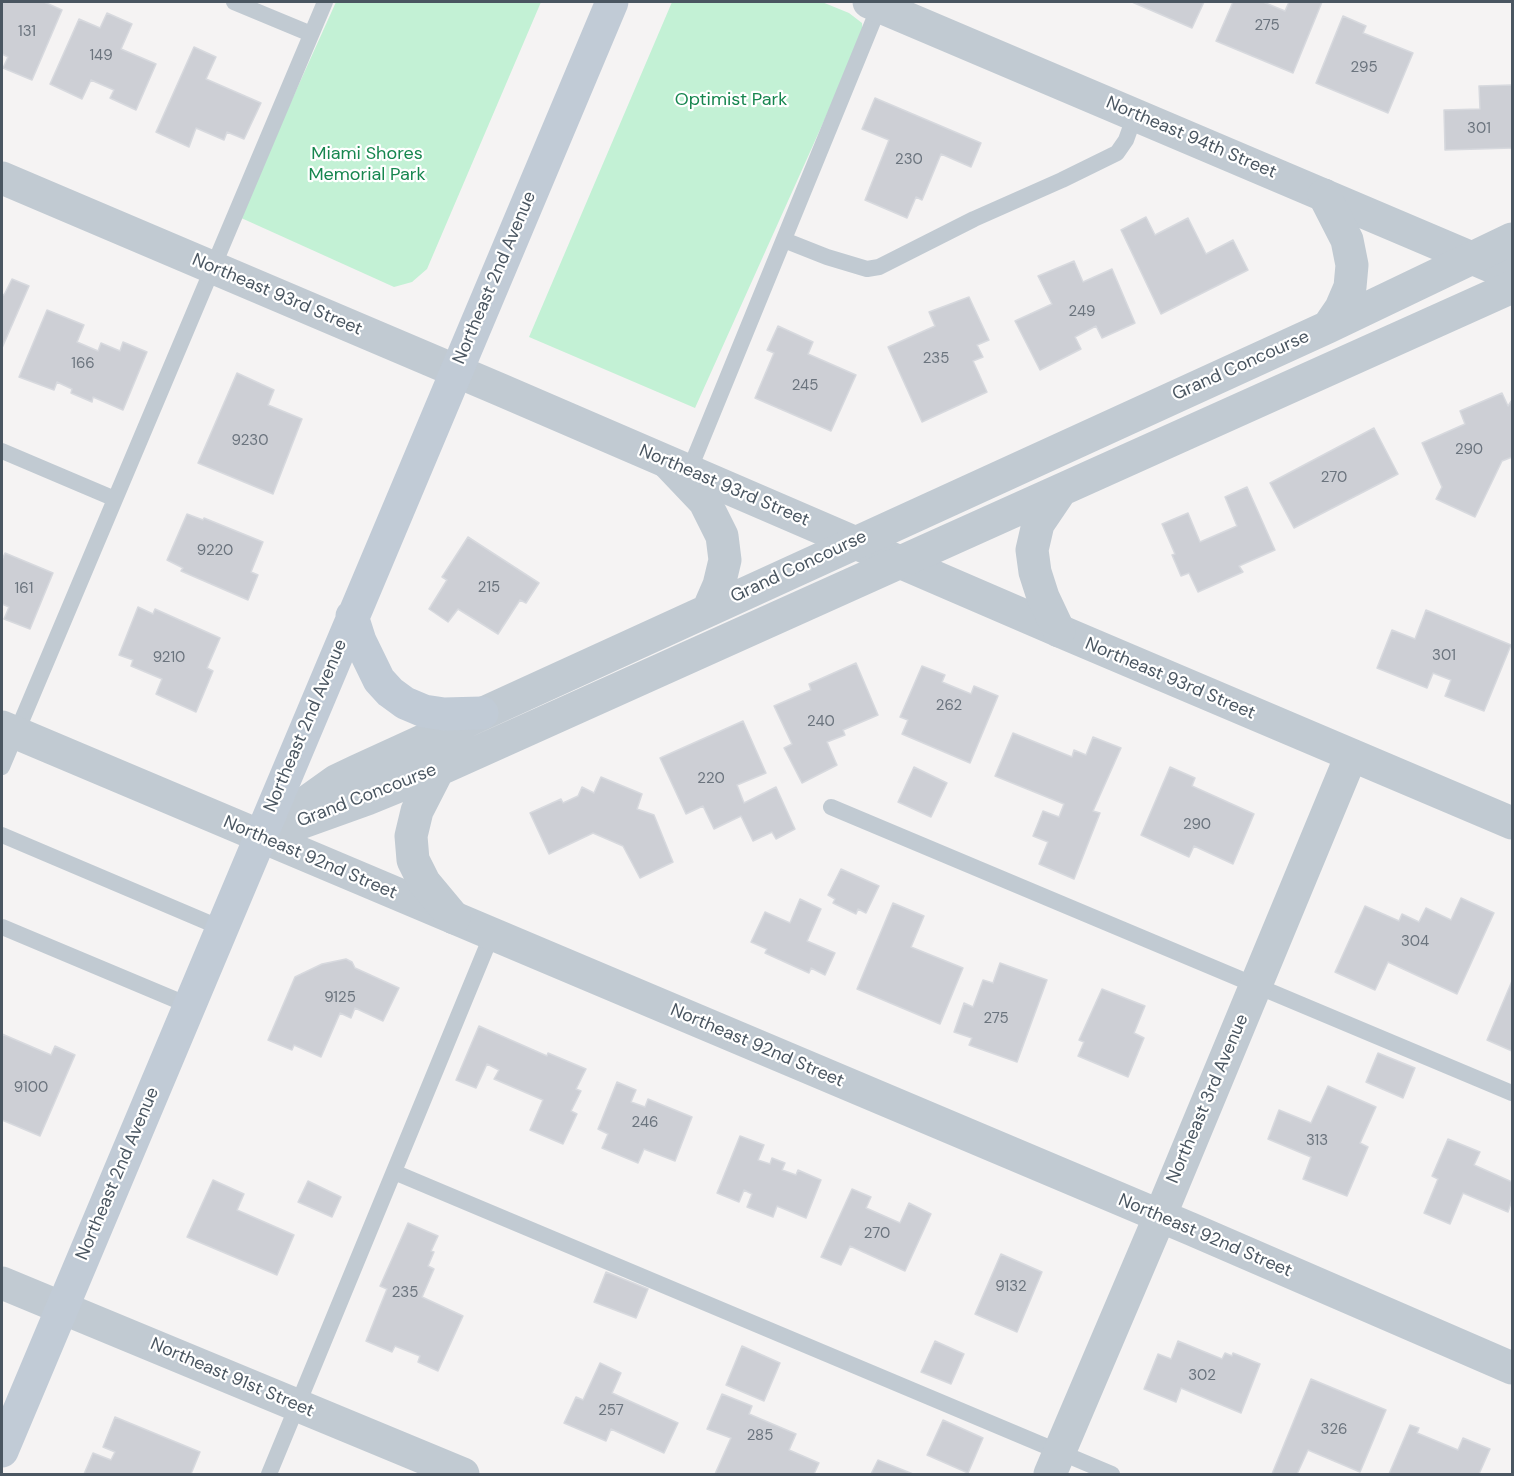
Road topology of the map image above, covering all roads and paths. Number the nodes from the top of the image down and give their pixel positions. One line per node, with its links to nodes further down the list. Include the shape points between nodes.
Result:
1 (234, 2): 5 (lane)
2 (325, 2): 5 (lane)
3 (612, 2): 16 (main road, Northeast 2nd Avenue)
4 (876, 3): 6 (street, Northeast 94th Street); 10 (lane)
5 (311, 34): 12 (lane)
6 (1135, 115): 8 (street, Northeast 94th Street); 10 (lane, via 1117,153 879,267 867,269)
7 (2, 178): 12 (street, Northeast 93rd Street)
8 (1324, 195): 11 (street, Northeast 94th Street); 15 (street, via 1347,240 1352,265 1350,286)
9 (1512, 239): 11 (street, Grand Concourse)
10 (784, 240): 18 (lane)
11 (1472, 258): 13 (street, Northeast 94th Street); 15 (street, Grand Concourse)
12 (213, 267): 16 (street, Northeast 93rd Street); 20 (lane)
13 (1512, 275)
14 (1512, 287): 19 (street, Grand Concourse)
15 (1328, 327): 21 (street, Grand Concourse)
16 (456, 370): 18 (street, Northeast 93rd Street); 24 (main road, Northeast 2nd Avenue)
17 (2, 451): 20 (lane)
18 (678, 466): 21 (street, Northeast 93rd Street); 23 (street, via 705,502 722,536 725,560)
19 (1061, 490): 22 (street, Grand Concourse); 25 (street, via 1038,524 1032,550 1043,597)
20 (115, 499): 27 (lane)
21 (855, 542): 22 (street, Northeast 93rd Street); 23 (street, Grand Concourse)
22 (901, 562): 25 (street, Northeast 93rd Street); 30 (street, Grand Concourse)
23 (709, 608): 26 (street, Grand Concourse)
24 (352, 616): 26 (main road, via 379,680 390,692 424,711); 34 (main road, Northeast 2nd Avenue)
25 (1059, 631): 28 (street, Northeast 93rd Street)
26 (482, 713): 34 (street, Grand Concourse, via 336,781)
27 (9, 730): 29 (lane); 34 (street, Northeast 92nd Street)
28 (1351, 756): 32 (street, Northeast 93rd Street); 39 (street, Northeast 3rd Avenue)
29 (2, 768)
30 (438, 770): 34 (street, Grand Concourse, via 322,816); 35 (street, via 417,811 411,836 413,860 424,882)
31 (831, 807): 39 (lane)
32 (1512, 823)
33 (2, 835): 37 (lane)
34 (259, 836): 35 (street, Northeast 92nd Street); 37 (main road, Northeast 2nd Avenue)
35 (454, 918): 38 (street, Northeast 92nd Street)
36 (2, 927): 40 (lane)
37 (221, 928): 40 (main road, Northeast 2nd Avenue)
38 (492, 934): 42 (lane); 43 (street, Northeast 92nd Street)
39 (1256, 985): 41 (lane); 43 (street, Northeast 3rd Avenue)
40 (188, 1005): 45 (main road, Northeast 2nd Avenue)
41 (1512, 1093)
42 (394, 1172): 47 (lane); 49 (lane)
43 (1160, 1216): 46 (street, Northeast 92nd Street); 49 (street, Northeast 3rd Avenue)
44 (2, 1282): 45 (street, Northeast 91st Street)
45 (62, 1307): 47 (street, Northeast 91st Street); 48 (main road, Northeast 2nd Avenue)
46 (1512, 1368)
47 (298, 1405): 50 (lane); 51 (street, Northeast 91st Street)
48 (2, 1451)
49 (1054, 1463): 52 (lane)
50 (269, 1474)
51 (463, 1474)
52 (1112, 1474)

